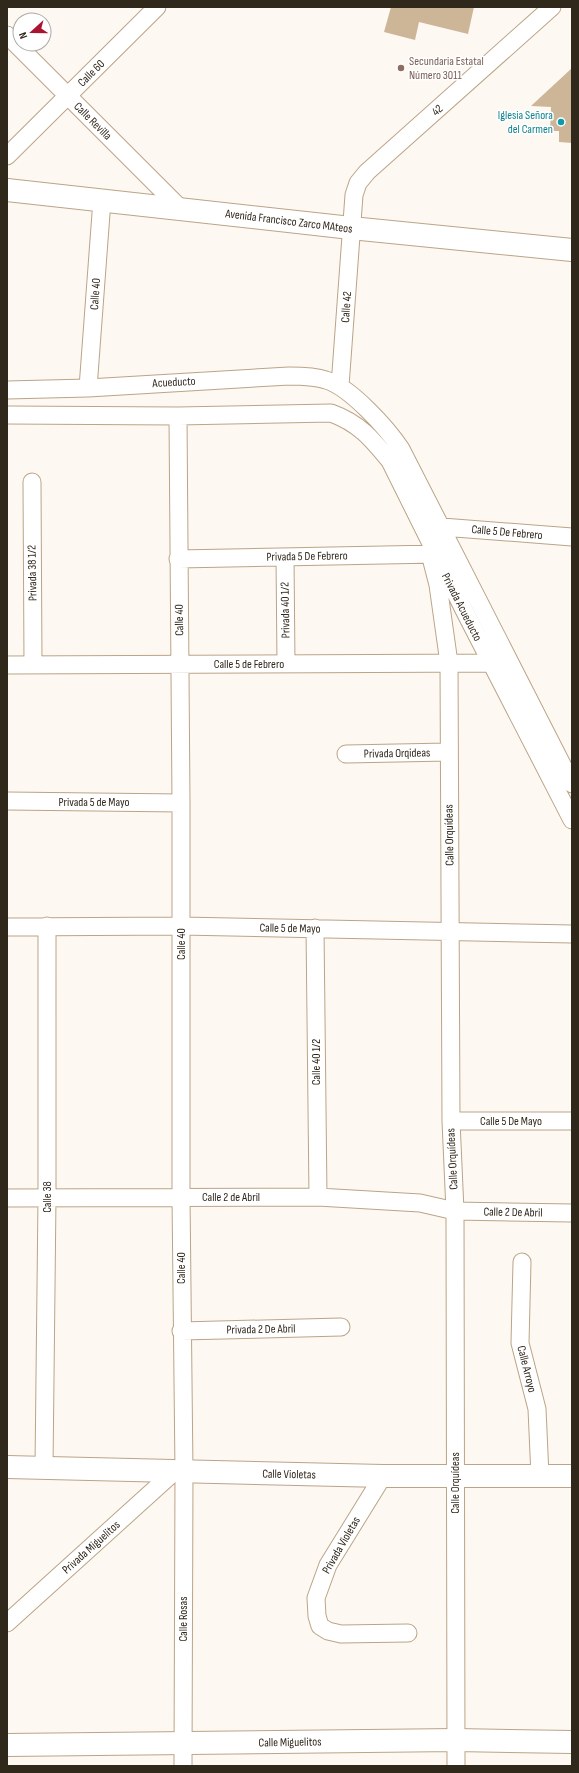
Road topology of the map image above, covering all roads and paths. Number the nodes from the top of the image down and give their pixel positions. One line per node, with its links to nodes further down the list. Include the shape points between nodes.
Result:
1 (157, 7): 4 (street, Calle 60)
2 (552, 7): 9 (street, 42, via 367,172 358,183 354,195)
3 (7, 35): 4 (street, Calle Revilla)
4 (68, 96): 5 (street, Calle 60); 8 (street, Calle Revilla)
5 (7, 156)
6 (7, 190): 7 (street, Avenida Francisco Zarco MAteos)
7 (102, 200): 8 (street, Avenida Francisco Zarco MAteos); 12 (street, Calle 40)
8 (180, 208): 9 (street, Avenida Francisco Zarco MAteos)
9 (351, 228): 10 (street, Avenida Francisco Zarco MAteos); 11 (street, Calle 42)
10 (572, 250)
11 (340, 386): 12 (street, Acueducto, via 320,378 289,376); 17 (street, Privada Acueducto, via 392,435)
12 (88, 388): 13 (street, Acueducto)
13 (7, 390)
14 (7, 415): 15 (street)
15 (178, 416): 19 (street, Privada Acueducto, via 332,413 345,418 360,427 390,461); 21 (street, Calle 40)
16 (32, 482): 25 (street, Privada 38 1/2)
17 (442, 527): 18 (street, Calle 5 De Febrero); 22 (street, Privada Acueducto)
18 (572, 537)
19 (433, 554): 20 (street, Privada 5 De Febrero); 22 (street, Privada Acueducto); 23 (street, Calle Orquídeas)
20 (285, 557): 21 (street, Privada 5 De Febrero); 27 (street, Privada 40 1/2)
21 (178, 559): 26 (street, Calle 40)
22 (472, 608): 24 (street, Privada Acueducto); 31 (street, Privada Acueducto)
23 (449, 663): 24 (street, Calle 5 de Febrero); 27 (street, Calle 5 de Febrero); 29 (street, Calle Orquídeas)
24 (491, 663): 34 (street, Privada Acueducto)
25 (33, 664): 26 (street, Calle 5 de Febrero); 28 (street, Calle 5 de Febrero)
26 (180, 664): 27 (street, Calle 5 de Febrero); 33 (street, Calle 40)
27 (286, 664)
28 (7, 665)
29 (448, 752): 30 (street, Privada Orqideas); 39 (street, Calle Orquídeas)
30 (346, 754)
31 (572, 784)
32 (7, 801): 33 (street, Privada 5 de Mayo)
33 (181, 803): 37 (street, Calle 40)
34 (572, 820)
35 (7, 926): 36 (street, Calle 5 de Mayo)
36 (47, 926): 37 (street, Calle 5 de Mayo); 46 (street, Calle 38)
37 (182, 926): 38 (street, Calle 5 de Mayo); 43 (street, Calle 40)
38 (315, 928): 39 (street, Calle 5 de Mayo); 44 (street, Calle 40 1/2)
39 (450, 932): 40 (street, Calle 5 de Mayo); 41 (street, Calle Orquídeas)
40 (572, 934)
41 (451, 1121): 42 (street, Calle 5 De Mayo); 47 (street, Calle Orquídeas)
42 (572, 1121)
43 (181, 1197): 44 (street, Calle 2 de Abril); 46 (street, Calle 2 de Abril); 51 (street, Calle 40)
44 (318, 1197): 47 (street, Calle 2 de Abril, via 420,1203)
45 (7, 1198): 46 (street, Calle 2 de Abril)
46 (47, 1198): 53 (street, Calle 38)
47 (455, 1211): 48 (street, Calle 2 De Abril); 56 (street, Calle Orquídeas)
48 (572, 1213)
49 (522, 1262): 57 (street, Calle Arroyo, via 520,1343 537,1408)
50 (341, 1327): 51 (street, Privada 2 De Abril)
51 (181, 1331): 54 (street, Calle 40)
52 (7, 1467): 53 (street, Calle Violetas)
53 (44, 1467): 54 (street, Calle Violetas)
54 (180, 1471): 55 (street, Calle Violetas); 59 (street, Privada Miguelitos); 63 (street, Calle Rosas)
55 (383, 1476): 56 (street, Calle Violetas); 60 (street, Privada Violetas, via 328,1565 316,1598 317,1616 320,1626 328,1632)
56 (455, 1476): 57 (street, Calle Violetas); 61 (street, Calle Orquídeas)
57 (540, 1476): 58 (street, Calle Violetas)
58 (572, 1476)
59 (7, 1623)
60 (408, 1633)
61 (456, 1740): 62 (street, Calle Miguelitos); 63 (street, Calle Miguelitos); 66 (street, Calle Orquídeas)
62 (572, 1742)
63 (183, 1744): 64 (street, Calle Miguelitos); 65 (street, Calle Rosas)
64 (7, 1745)
65 (183, 1766)
66 (456, 1766)

